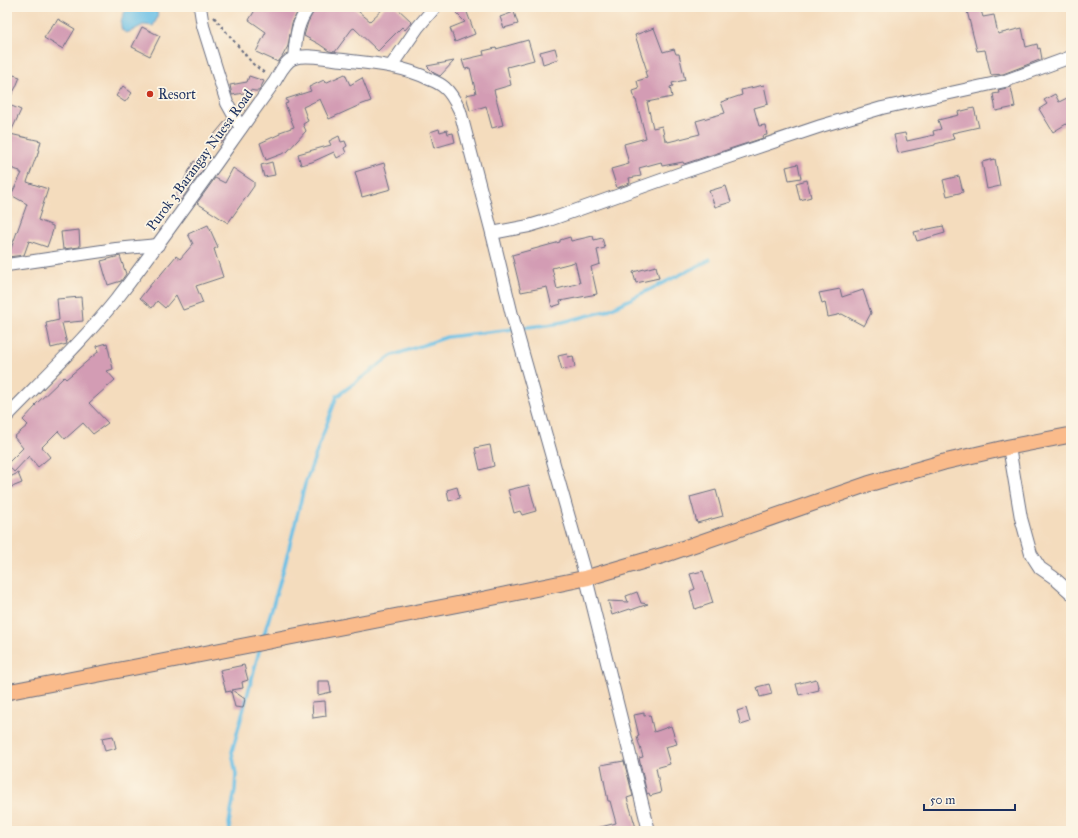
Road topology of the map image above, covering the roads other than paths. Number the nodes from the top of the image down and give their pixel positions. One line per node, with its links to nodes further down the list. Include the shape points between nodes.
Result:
1 (309, 7): 5 (street, via 300,21)
2 (434, 7): 6 (street)
3 (205, 10): 7 (street, via 203,26 227,103)
4 (1071, 57): 8 (street, via 1005,81 882,108 821,126 549,220)
5 (294, 58): 6 (street); 7 (street, Purok 3 Barangay Nuesa Road, via 288,61)
6 (391, 66): 8 (street, via 424,76 445,87 454,99 460,111)
7 (241, 128): 9 (street, Purok 3 Barangay Nuesa Road)
8 (492, 233): 14 (street, via 514,322)
9 (158, 244): 10 (street); 11 (street, Purok 3 Barangay Nuesa Road, via 87,334)
10 (7, 265)
11 (7, 416)
12 (1071, 435): 13 (main road)
13 (1009, 447): 14 (main road, via 868,484 664,555); 15 (street, via 1021,518 1031,554 1040,568)
14 (586, 578): 16 (main road); 17 (street)
15 (1071, 593)
16 (7, 692)
17 (649, 831)

